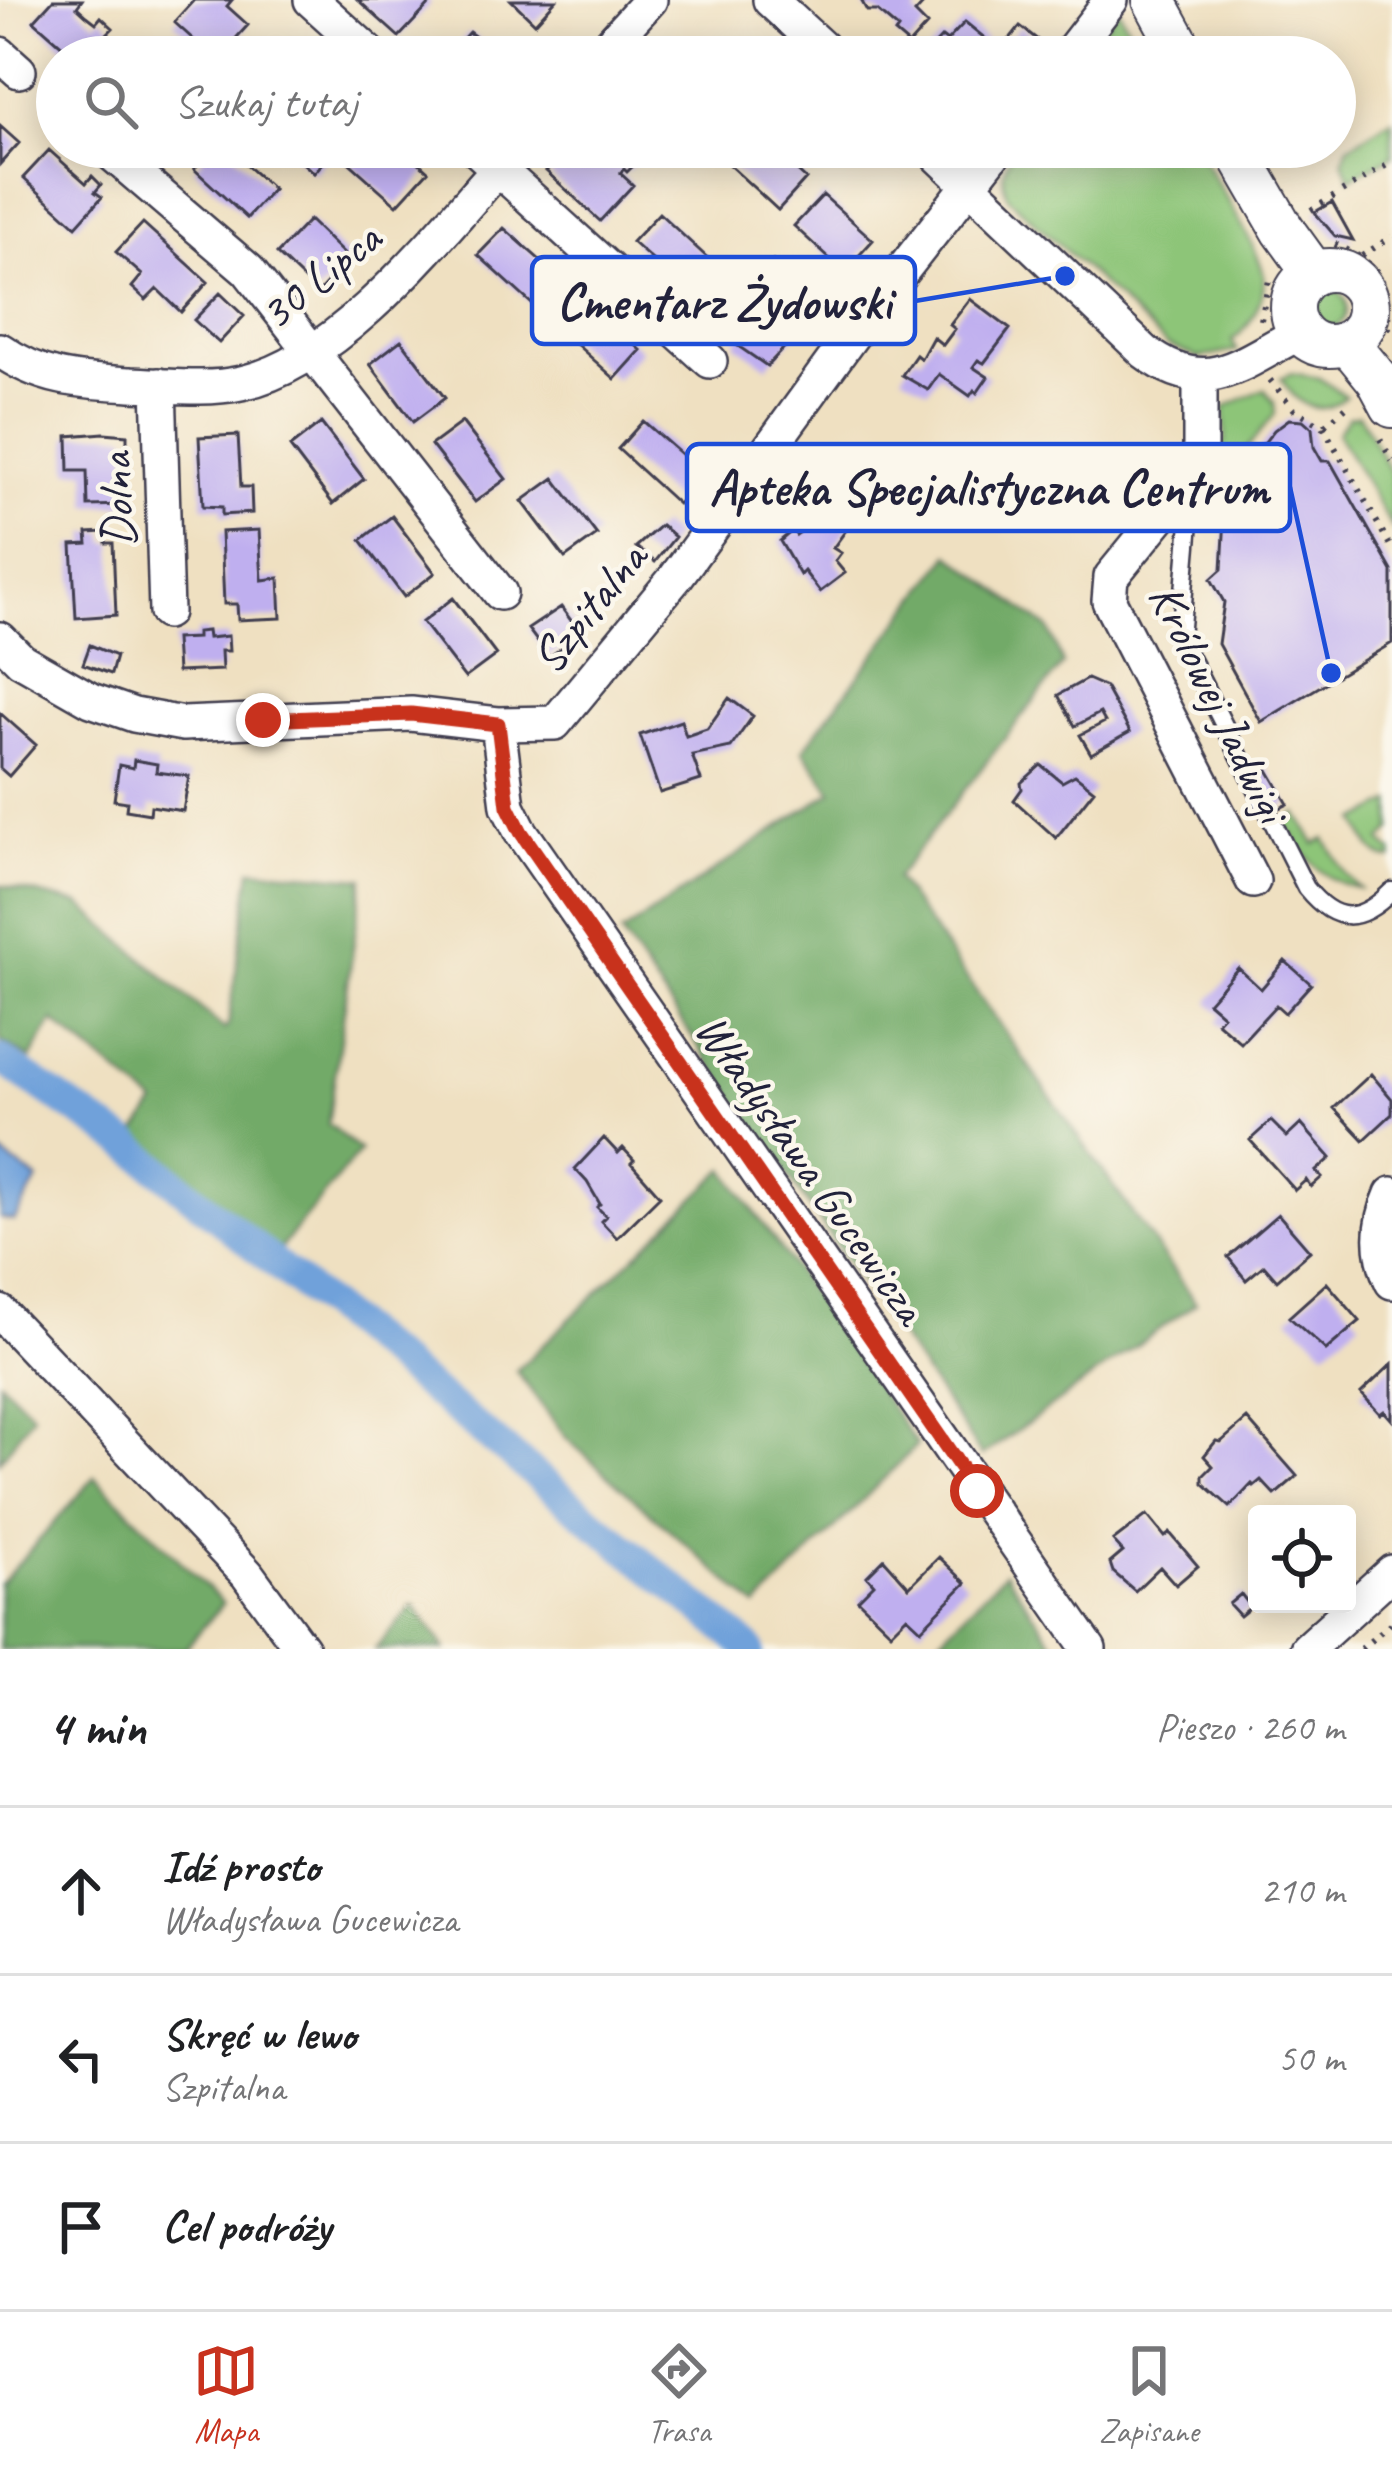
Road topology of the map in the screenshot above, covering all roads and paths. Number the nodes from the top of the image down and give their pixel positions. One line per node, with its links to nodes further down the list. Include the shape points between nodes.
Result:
1 (311, 0): 6 (street)
2 (650, 0): 7 (street)
3 (770, 0): 8 (street)
4 (1111, 0): 9 (street)
5 (1154, 0): 10 (street)
6 (351, 36)
7 (617, 36)
8 (809, 36)
9 (1083, 36)
10 (1174, 36)
11 (1392, 162): 19 (path, via 1318,203 1308,212)
12 (129, 168): 27 (street, via 248,270)
13 (485, 168): 27 (street, 30 Lipca, via 391,287)
14 (510, 168): 28 (street)
15 (952, 168): 18 (street)
16 (983, 168): 18 (street, Szpitalna)
17 (1247, 168): 21 (street, via 1283,230)
18 (970, 185): 30 (street, via 1145,352); 40 (street, Szpitalna, via 676,577 555,723)
19 (1315, 226)
20 (1392, 236): 22 (path)
21 (1319, 254): 22 (path); 23 (street, via 1292,299); 24 (street, via 1364,291 1368,314)
22 (1362, 256): 25 (path, via 1388,290)
23 (1300, 333): 24 (street, via 1322,346); 30 (street, via 1238,370)
24 (1347, 342): 32 (street, via 1378,380)
25 (1392, 345)
26 (0, 350): 31 (street, 30 Lipca, via 51,377)
27 (312, 350): 31 (street, 30 Lipca, via 240,384); 37 (street)
28 (710, 361)
29 (1279, 372): 33 (path, via 1269,379 1294,409)
30 (1200, 376): 35 (street)
31 (159, 385): 38 (street, Dolna)
32 (1368, 406): 33 (path); 34 (path)
33 (1324, 426): 36 (path)
34 (1392, 461)
35 (1195, 474): 41 (street, Królowej Jadwigi, via 1111,578 1109,601); 42 (lane, via 1180,638 1199,680 1317,901 1347,916 1367,914)
36 (1392, 549)
37 (500, 593)
38 (166, 612)
39 (0, 639): 40 (street, Szpitalna, via 91,700 183,724 411,714)
40 (498, 724): 49 (street, Władysława Gucewicza, via 508,806 521,832)
41 (1253, 881)
42 (1392, 891)
43 (1392, 1194): 44 (street, via 1381,1229)
44 (1392, 1282)
45 (0, 1312): 48 (street, via 247,1574)
46 (1392, 1572): 50 (street)
47 (1392, 1622): 51 (path)
48 (295, 1638)
49 (1089, 1649)
50 (1307, 1649)
51 (1361, 1649)

